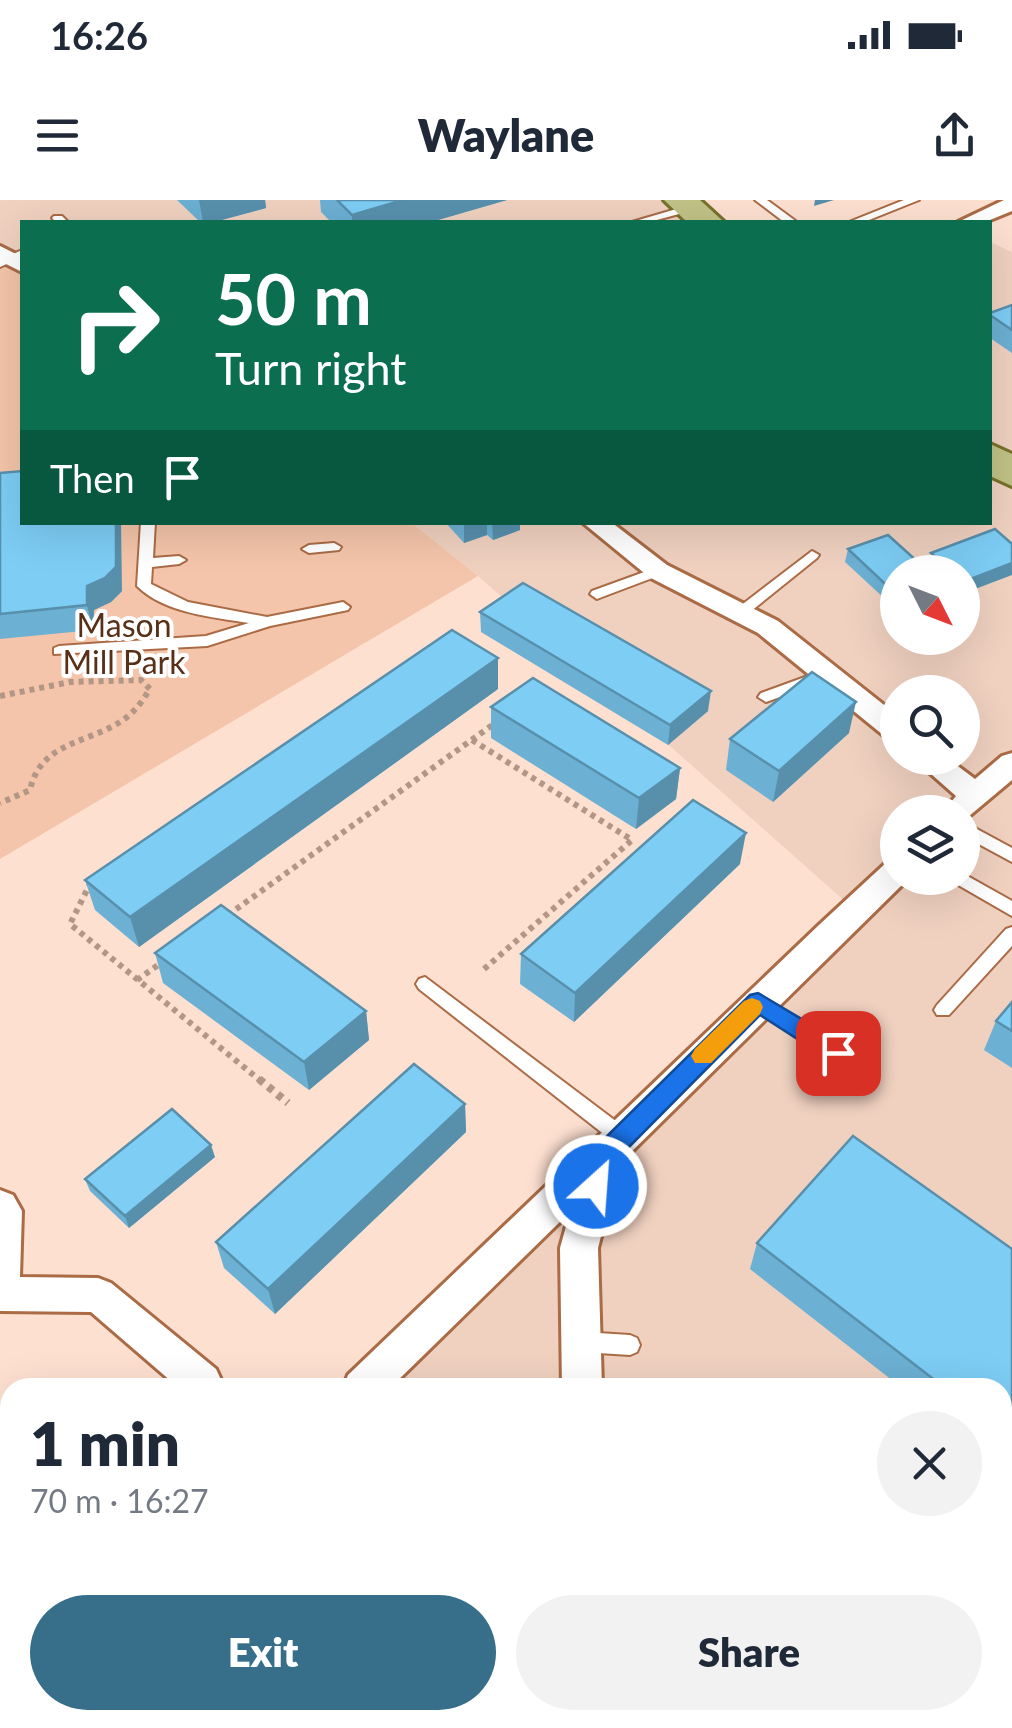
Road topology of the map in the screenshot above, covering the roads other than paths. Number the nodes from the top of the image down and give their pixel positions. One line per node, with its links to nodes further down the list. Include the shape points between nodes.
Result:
1 (760, 200): 6 (lane)
2 (914, 200): 7 (lane)
3 (1012, 204): 8 (street)
4 (693, 210): 5 (lane)
5 (647, 220)
6 (788, 220)
7 (860, 220)
8 (973, 220)
9 (992, 458): 10 (main road)
10 (1012, 474)
11 (148, 525): 17 (lane)
12 (598, 525): 18 (street)
13 (334, 547): 14 (lane)
14 (309, 549)
15 (812, 556): 21 (lane)
16 (179, 560): 17 (lane)
17 (146, 562): 22 (lane, via 144,586 150,592)
18 (658, 572): 19 (lane); 21 (street)
19 (597, 594)
20 (343, 608): 22 (lane)
21 (740, 613): 24 (street)
22 (268, 622): 23 (lane, via 207,641)
23 (59, 650)
24 (826, 674): 25 (lane); 26 (street)
25 (766, 697)
26 (880, 718)
27 (1012, 762): 30 (street)
28 (942, 775): 29 (street)
29 (959, 795)
30 (977, 795)
31 (980, 837): 32 (lane)
32 (1012, 856)
33 (880, 887): 38 (street)
34 (980, 890): 35 (lane)
35 (1012, 908)
36 (1012, 934): 39 (lane)
37 (425, 984): 41 (lane)
38 (758, 1002): 40 (lane); 41 (street)
39 (943, 1010)
40 (838, 1053)
41 (613, 1146): 44 (street, via 579,1248); 47 (street)
42 (0, 1206): 43 (street)
43 (0, 1294): 46 (street, via 98,1295)
44 (582, 1342): 45 (lane); 48 (street)
45 (630, 1345)
46 (197, 1378)
47 (373, 1378)
48 (582, 1378)

